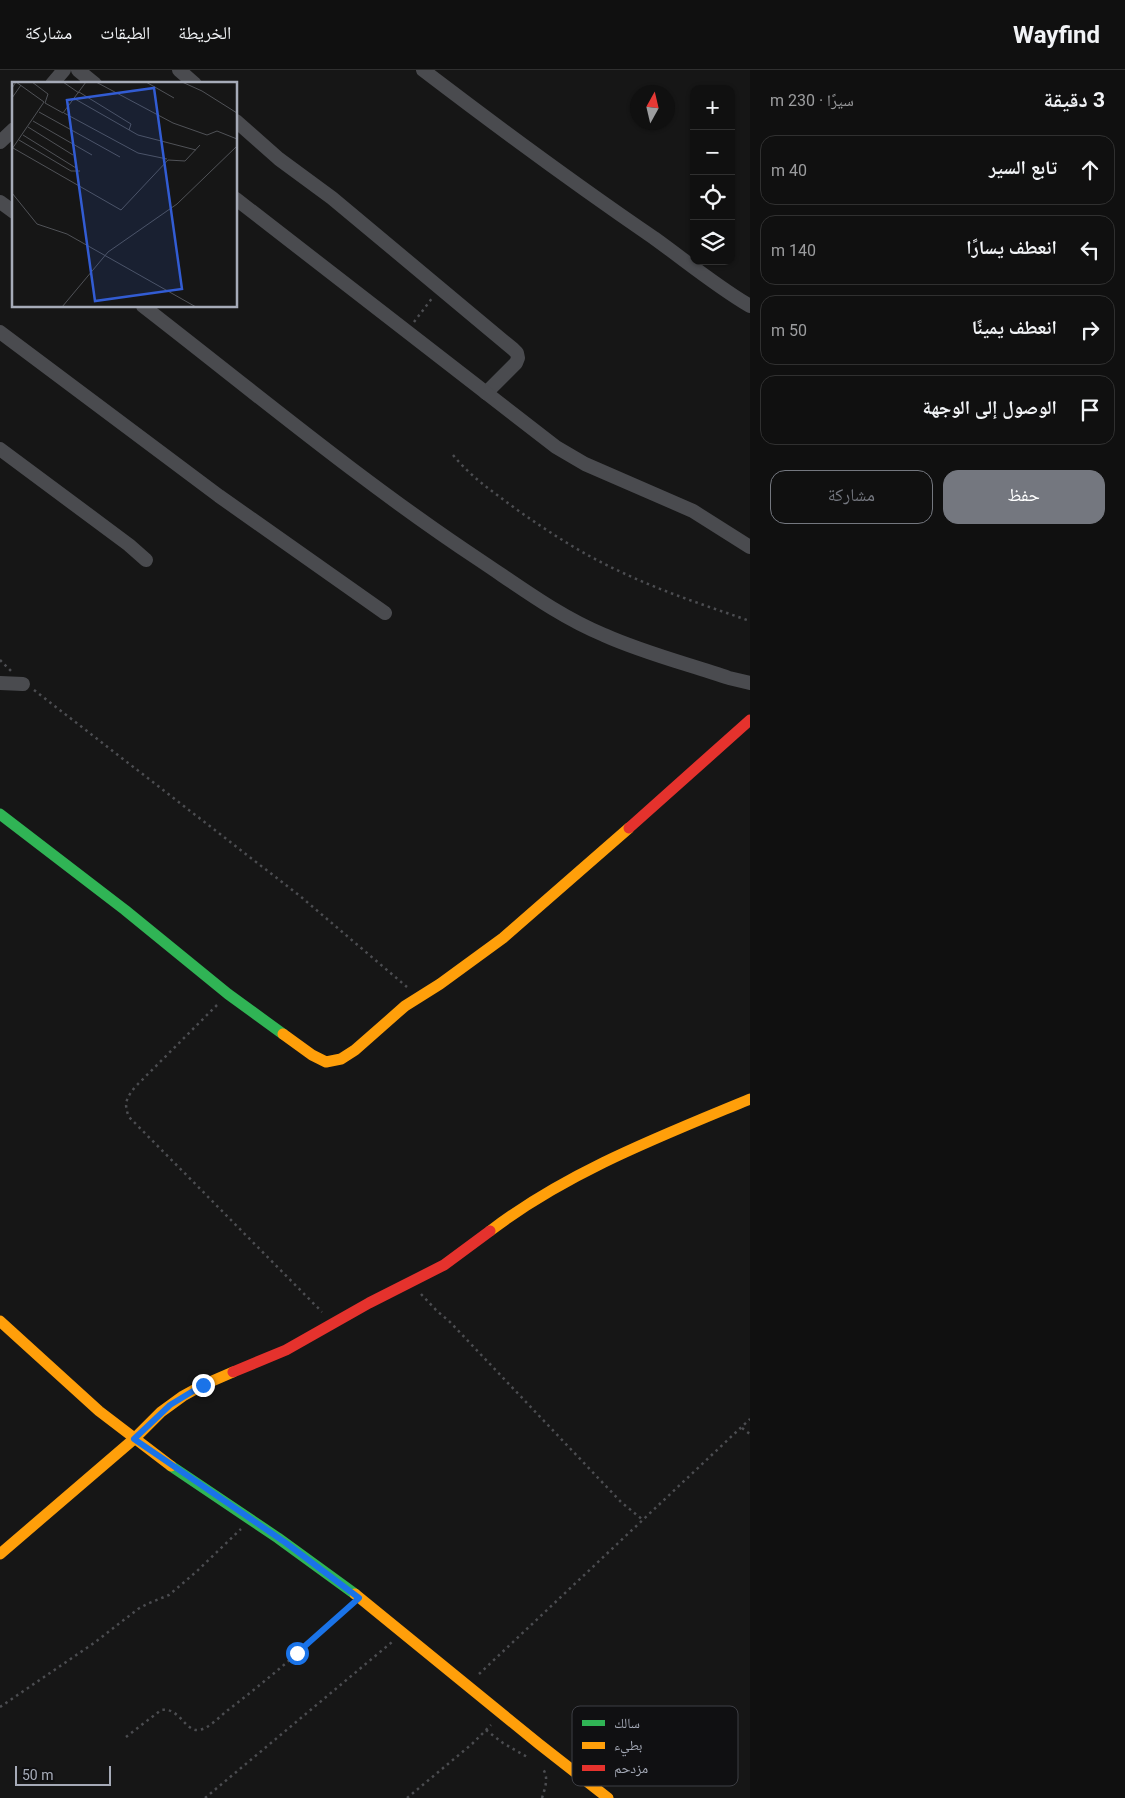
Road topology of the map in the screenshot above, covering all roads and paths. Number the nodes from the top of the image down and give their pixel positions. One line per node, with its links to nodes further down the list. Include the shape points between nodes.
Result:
1 (64, 70): 5 (street)
2 (78, 70): 6 (street)
3 (179, 70): 7 (street)
4 (423, 70): 15 (street, via 574,184)
5 (54, 82)
6 (93, 82)
7 (193, 82)
8 (238, 123): 14 (street)
9 (12, 131): 10 (street)
10 (0, 142)
11 (0, 202): 13 (street)
12 (238, 202): 18 (street)
13 (12, 211)
14 (440, 288): 18 (path); 19 (street, via 517,353 516,363)
15 (750, 306)
16 (146, 308): 27 (street, via 419,520 540,600 604,635)
17 (0, 332): 24 (street, via 219,496)
18 (406, 332): 19 (street)
19 (486, 393): 22 (street, via 562,451 700,515)
20 (0, 449): 23 (street)
21 (453, 454): 25 (path, via 476,480 570,546 640,581)
22 (750, 547)
23 (146, 560)
24 (385, 613)
25 (750, 622)
26 (0, 683): 28 (street)
27 (750, 683)
28 (23, 684): 32 (path, via 300,896)
29 (750, 720): 32 (street, via 503,938)
30 (0, 814): 31 (street)
31 (228, 994): 32 (street, via 319,1060 332,1062 355,1050); 36 (path, via 136,1086 125,1102 125,1108 129,1118)
32 (420, 997)
33 (750, 1099): 34 (street, via 639,1145 576,1177 510,1216 444,1265)
34 (410, 1282): 36 (street); 42 (path, via 621,1502)
35 (0, 1321): 40 (street)
36 (334, 1324): 40 (street, via 286,1350 203,1385 161,1412)
37 (750, 1419): 38 (path)
38 (742, 1428): 39 (path); 42 (path)
39 (750, 1434)
40 (134, 1439): 41 (street); 43 (street)
41 (251, 1519): 44 (street); 47 (path, via 166,1597 143,1606)
42 (643, 1520): 46 (path)
43 (0, 1554)
44 (359, 1598): 45 (street); 50 (path, via 290,1660 208,1726 193,1729 168,1709 161,1710)
45 (404, 1633): 46 (street); 55 (path)
46 (467, 1686): 48 (street)
47 (0, 1707)
48 (501, 1715): 49 (path); 53 (street)
49 (486, 1730): 51 (path); 56 (path)
50 (126, 1737)
51 (531, 1759)
52 (538, 1764): 57 (path, via 547,1780)
53 (572, 1770)
54 (593, 1786): 58 (street)
55 (205, 1798)
56 (407, 1798)
57 (542, 1798)
58 (608, 1798)

